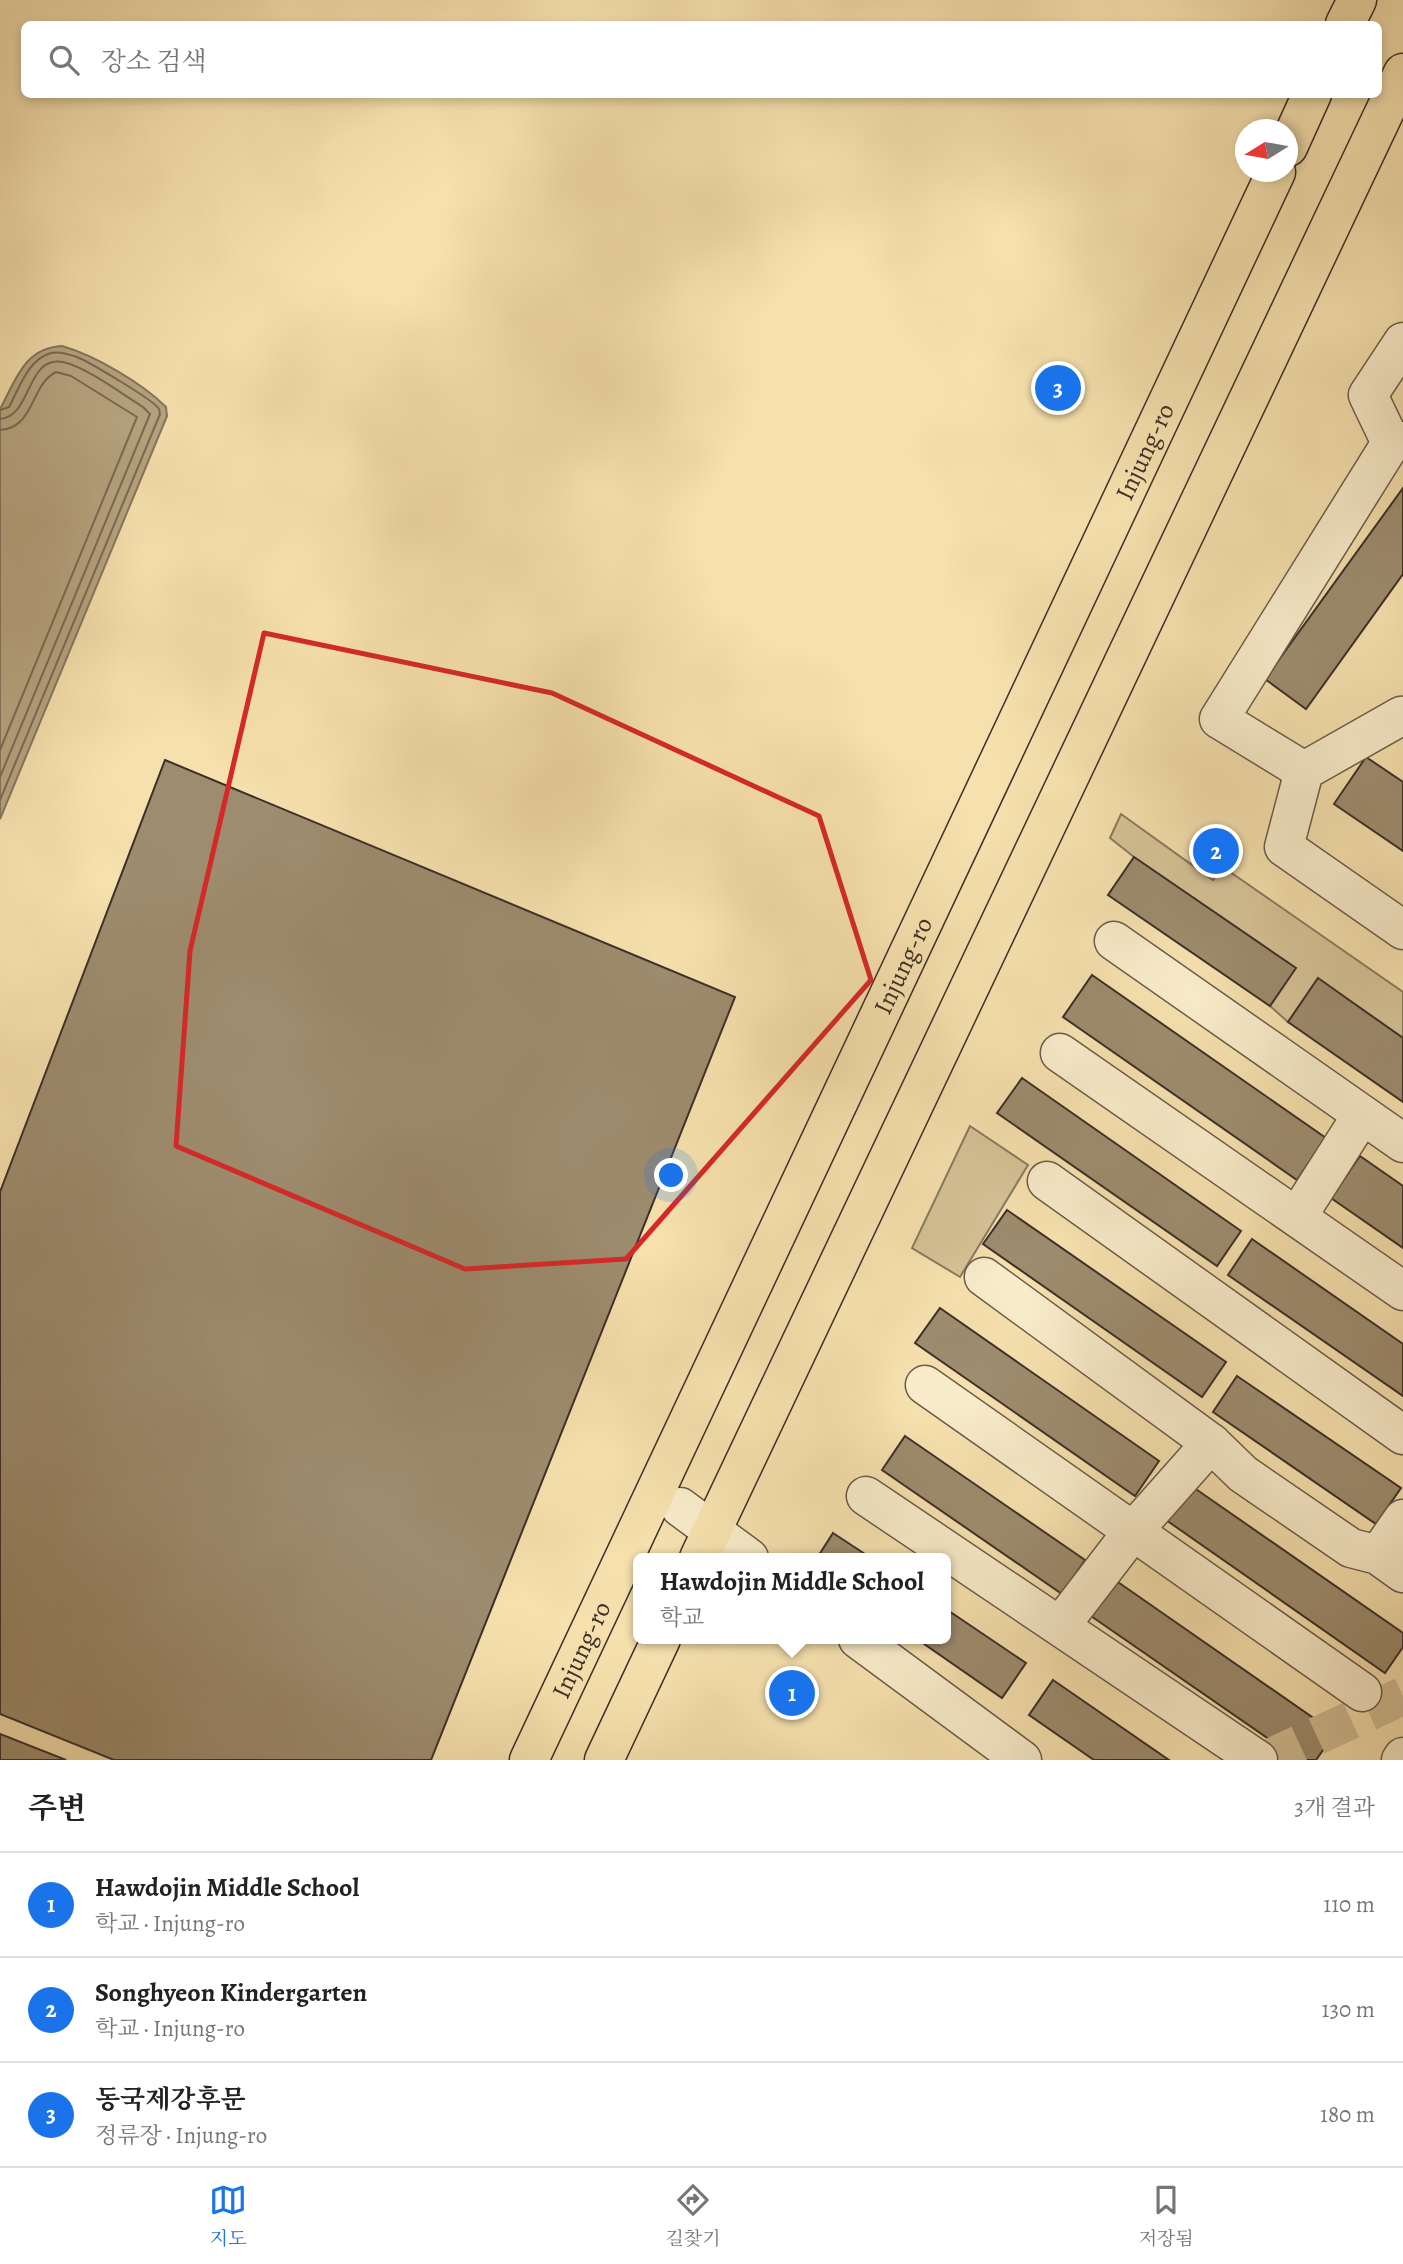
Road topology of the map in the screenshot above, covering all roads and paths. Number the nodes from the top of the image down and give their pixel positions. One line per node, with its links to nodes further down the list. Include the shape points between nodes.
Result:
1 (1357, 0): 2 (main road)
2 (1346, 21)
3 (1403, 73): 27 (main road)
4 (1310, 98): 5 (main road)
5 (1298, 124)
6 (1271, 182): 34 (main road, Injung-ro)
7 (1403, 342): 8 (lane, via 1368,395)
8 (1397, 442): 10 (lane, via 1219,719)
9 (1402, 715): 10 (lane)
10 (1304, 771): 11 (lane, via 1284,846)
11 (1403, 930)
12 (1114, 941): 14 (lane)
13 (1060, 1053): 17 (lane)
14 (1363, 1115): 15 (lane); 17 (lane)
15 (1403, 1143)
16 (1047, 1181): 21 (lane)
17 (1297, 1217): 19 (lane)
18 (984, 1277): 22 (lane)
19 (1403, 1291)
20 (925, 1385): 26 (lane)
21 (1403, 1435)
22 (1211, 1443): 26 (lane); 29 (lane, via 1242,1475 1351,1548)
23 (866, 1496): 30 (lane)
24 (680, 1507): 27 (lane)
25 (1403, 1519): 29 (lane)
26 (1133, 1531): 30 (lane); 33 (lane)
27 (706, 1544): 28 (lane)
28 (734, 1553)
29 (1391, 1564)
30 (1060, 1626): 37 (lane)
31 (659, 1644): 35 (main road)
32 (865, 1644): 36 (lane)
33 (1362, 1692)
34 (529, 1760)
35 (604, 1760)
36 (1022, 1760)
37 (1258, 1760)

